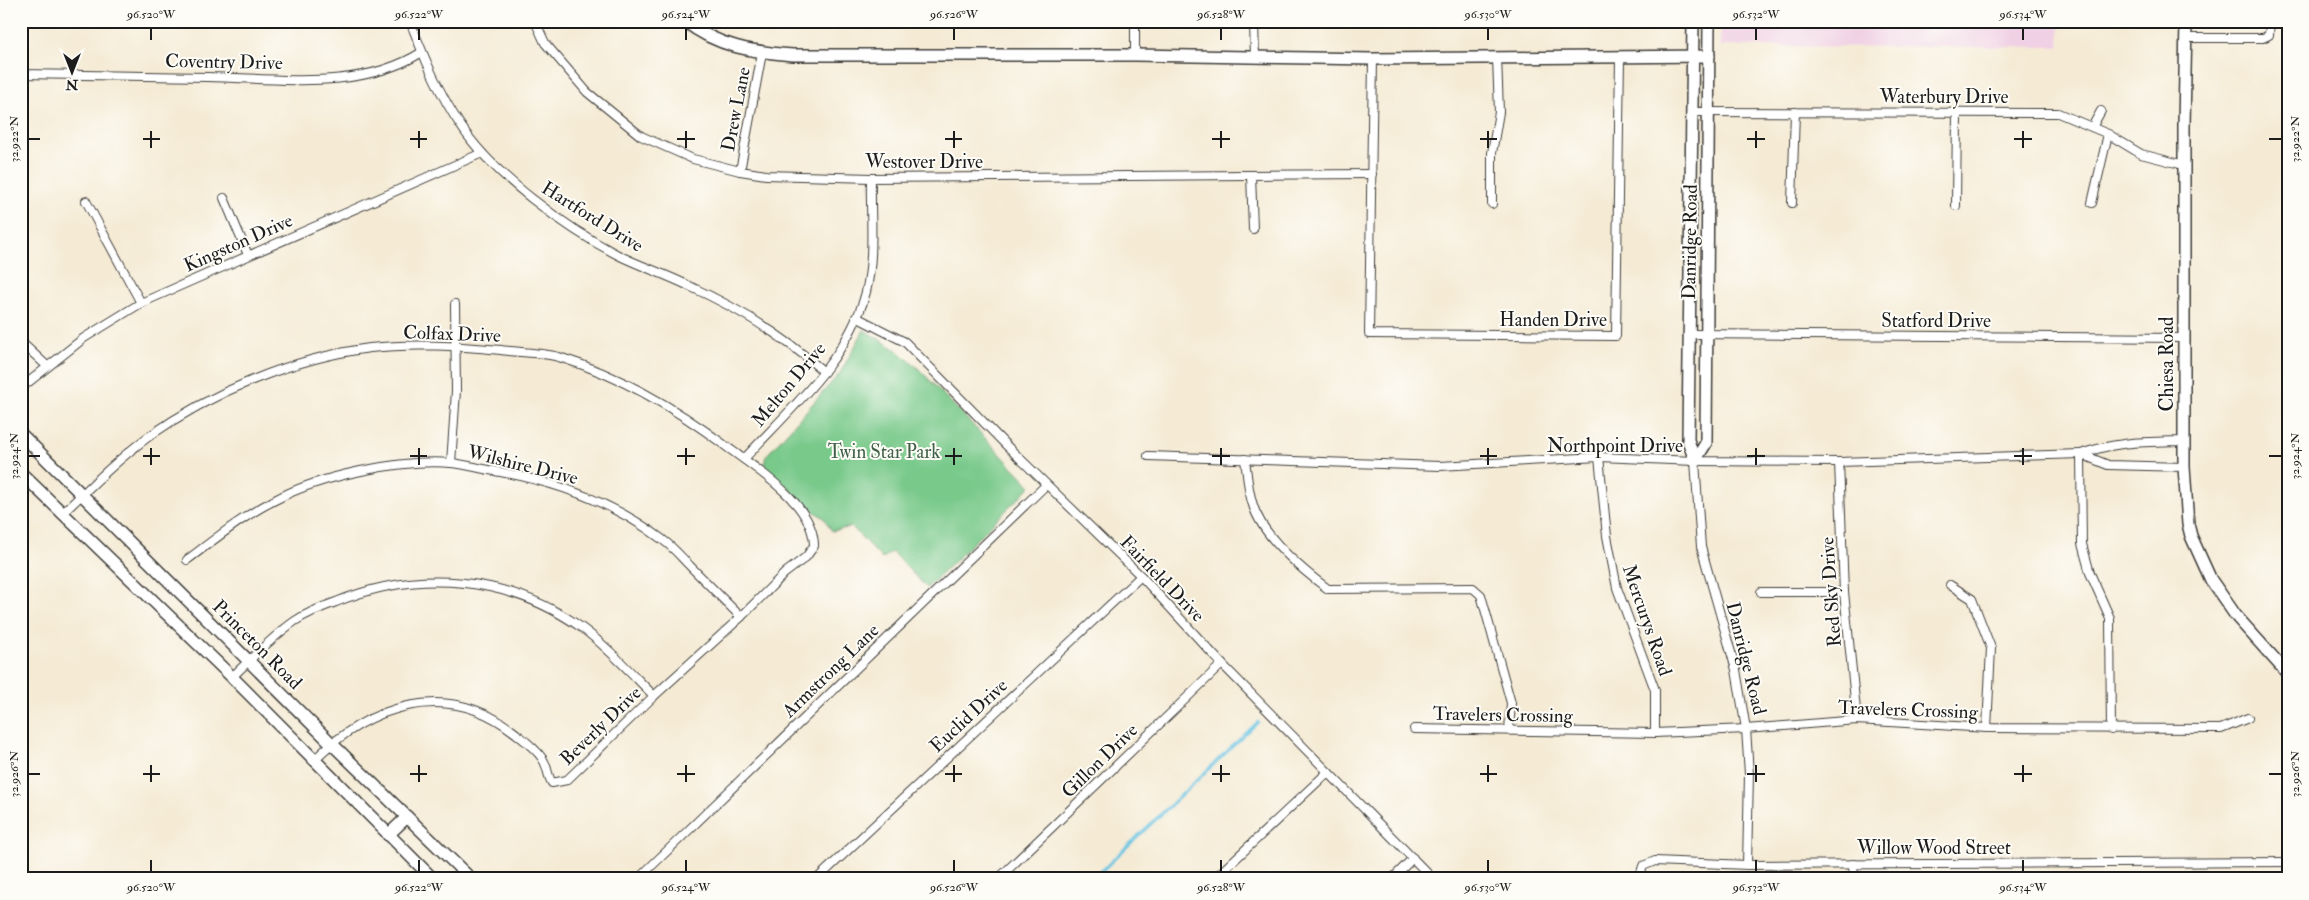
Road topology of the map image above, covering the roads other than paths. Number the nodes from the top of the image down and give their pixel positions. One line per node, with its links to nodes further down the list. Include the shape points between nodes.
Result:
1 (410, 21): 11 (street, Hartford Drive)
2 (535, 21): 30 (street, Westover Drive, via 545,42 588,92 641,136 693,159)
3 (685, 21): 12 (main road, via 724,44)
4 (1135, 21): 13 (street)
5 (1254, 21): 18 (street)
6 (1693, 21): 15 (main road, Danridge Road)
7 (1709, 21): 16 (main road, Danridge Road)
8 (2186, 21): 10 (main road, Chiesa Road)
9 (2270, 21): 10 (street, via 2269,35 2263,38)
10 (2186, 38): 29 (main road, Chiesa Road)
11 (422, 52): 20 (street, Coventry Drive, via 403,64 372,73 307,80); 28 (street, Hartford Drive, via 450,108)
12 (762, 53): 13 (main road); 30 (street, Drew Lane)
13 (1135, 55): 18 (main road)
14 (1620, 56): 15 (main road); 17 (main road); 31 (street, Handen Drive, via 1616,336 1369,334)
15 (1692, 56): 16 (main road); 22 (main road, Danridge Road)
16 (1709, 56): 23 (main road, Danridge Road)
17 (1497, 57): 19 (main road); 38 (street, via 1499,112 1492,152)
18 (1255, 58): 19 (main road)
19 (1373, 59): 31 (street)
20 (21, 74)
21 (2101, 111): 26 (street)
22 (1692, 112): 23 (street, Waterbury Drive); 45 (main road, Danridge Road)
23 (1708, 112): 24 (street, Waterbury Drive); 46 (main road, Danridge Road)
24 (1795, 112): 25 (street, Waterbury Drive); 36 (street)
25 (1957, 113): 26 (street, Waterbury Drive, via 2058,113); 39 (street)
26 (2092, 127): 27 (street, Waterbury Drive)
27 (2108, 134): 29 (street, Waterbury Drive, via 2141,154); 37 (street)
28 (482, 153): 41 (street, Kingston Drive); 51 (street, Hartford Drive, via 524,192 598,243 745,315 800,351)
29 (2184, 165): 47 (main road, Chiesa Road)
30 (740, 171): 33 (street, Westover Drive, via 766,175)
31 (1372, 174): 32 (street, Westover Drive)
32 (1251, 175): 33 (street, Westover Drive); 40 (street)
33 (870, 178): 44 (street, Melton Drive, via 870,259 866,292)
34 (224, 198): 41 (street)
35 (86, 201): 42 (street)
36 (1792, 203)
37 (2092, 203)
38 (1492, 204)
39 (1956, 206)
40 (1252, 230)
41 (248, 255): 42 (street, Kingston Drive)
42 (141, 303): 50 (street, Kingston Drive, via 84,338)
43 (455, 304): 49 (street)
44 (856, 317): 51 (street, Melton Drive); 65 (street, Fairfield Drive, via 905,342)
45 (1689, 334): 46 (street, Statford Drive); 60 (main road, Danridge Road, via 1688,440)
46 (1706, 334): 47 (street, Statford Drive); 60 (main road, Danridge Road, via 1706,443)
47 (2184, 338): 54 (main road, Chiesa Road)
48 (21, 342): 50 (street)
49 (456, 345): 59 (street, Colfax Drive, via 560,357 616,379 666,404); 62 (street); 66 (street, Colfax Drive, via 371,348 270,374 227,392 149,437)
50 (48, 366): 52 (street, Kingston Drive)
51 (824, 372): 59 (street, Melton Drive)
52 (21, 388)
53 (21, 434): 66 (main road, Princeton Road)
54 (2184, 441): 55 (street, Northpoint Drive, via 2125,442 2104,445); 63 (main road, Chiesa Road)
55 (2081, 454): 61 (street, Northpoint Drive); 63 (street, Northpoint Drive, via 2108,465); 86 (street, via 2082,544 2090,574 2110,618)
56 (1148, 456): 58 (street, Northpoint Drive)
57 (1599, 457): 58 (street, Northpoint Drive, via 1440,466); 60 (street, Northpoint Drive); 87 (street, Mercurys Road, via 1607,536 1617,588 1655,690)
58 (1245, 459): 85 (street, via 1253,506 1266,532 1311,577 1328,588 1473,588 1481,595 1511,703)
59 (744, 460): 68 (street, Colfax Drive, via 778,486 803,513 811,525)
60 (1696, 461): 61 (street, Northpoint Drive); 84 (street, Danridge Road, via 1700,547 1736,670)
61 (1839, 462): 73 (street, Red Sky Drive)
62 (451, 463): 69 (street, Wilshire Drive, via 371,470 306,487 275,500 232,526); 74 (street, Wilshire Drive, via 543,482 576,492 617,511 665,541)
63 (2184, 467): 77 (main road, Chiesa Road, via 2188,524 2211,580 2236,616)
64 (21, 473): 67 (main road)
65 (1046, 485): 70 (street, Fairfield Drive); 99 (street, Armstrong Lane)
66 (82, 494): 67 (street, Colfax Drive); 75 (main road, Princeton Road)
67 (63, 513): 78 (main road)
68 (814, 546): 74 (street, Beverly Drive)
69 (187, 560)
70 (1141, 576): 76 (street, Fairfield Drive); 100 (street, Euclid Drive)
71 (1950, 585): 82 (street, via 1972,599 1991,648)
72 (1761, 592): 73 (street)
73 (1844, 592): 81 (street, Red Sky Drive)
74 (742, 617): 79 (street, Beverly Drive)
75 (250, 660): 78 (street); 79 (street, via 295,621 347,597 387,585 418,581 459,582 500,590 539,603 561,615 601,644); 88 (main road, Princeton Road)
76 (1222, 664): 90 (street, Fairfield Drive); 101 (street, Gillon Drive)
77 (2288, 674)
78 (232, 677): 89 (main road)
79 (654, 696): 88 (street, Beverly Drive, via 589,761 560,783 552,783 542,758 504,724 463,705 442,703 394,708 376,715)
80 (2248, 718): 86 (street, Travelers Crossing, via 2221,729)
81 (1857, 720): 82 (street, Travelers Crossing); 84 (street, Travelers Crossing)
82 (1987, 728): 86 (street, Travelers Crossing)
83 (1414, 729): 85 (street, Travelers Crossing)
84 (1746, 729): 87 (street, Travelers Crossing); 96 (street, Danridge Road, via 1749,774)
85 (1509, 730): 87 (street, Travelers Crossing)
86 (2111, 730)
87 (1656, 733)
88 (331, 743): 89 (street, Beverly Drive); 91 (main road, Princeton Road)
89 (313, 761): 92 (main road)
90 (1328, 772): 93 (street, Fairfield Drive); 102 (street)
91 (407, 817): 92 (main road); 98 (main road, Princeton Road)
92 (388, 835): 97 (main road)
93 (1413, 858): 103 (street); 104 (street, Fairfield Drive)
94 (2288, 862): 95 (street, Willow Wood Street)
95 (1853, 864): 96 (street, Willow Wood Street); 106 (street)
96 (1747, 865): 105 (street, Willow Wood Street, via 1655,861 1643,866)
97 (433, 879)
98 (470, 879)
99 (638, 879)
100 (817, 879)
101 (998, 879)
102 (1214, 879)
103 (1392, 879)
104 (1434, 879)
105 (1639, 879)
106 (1854, 879)

